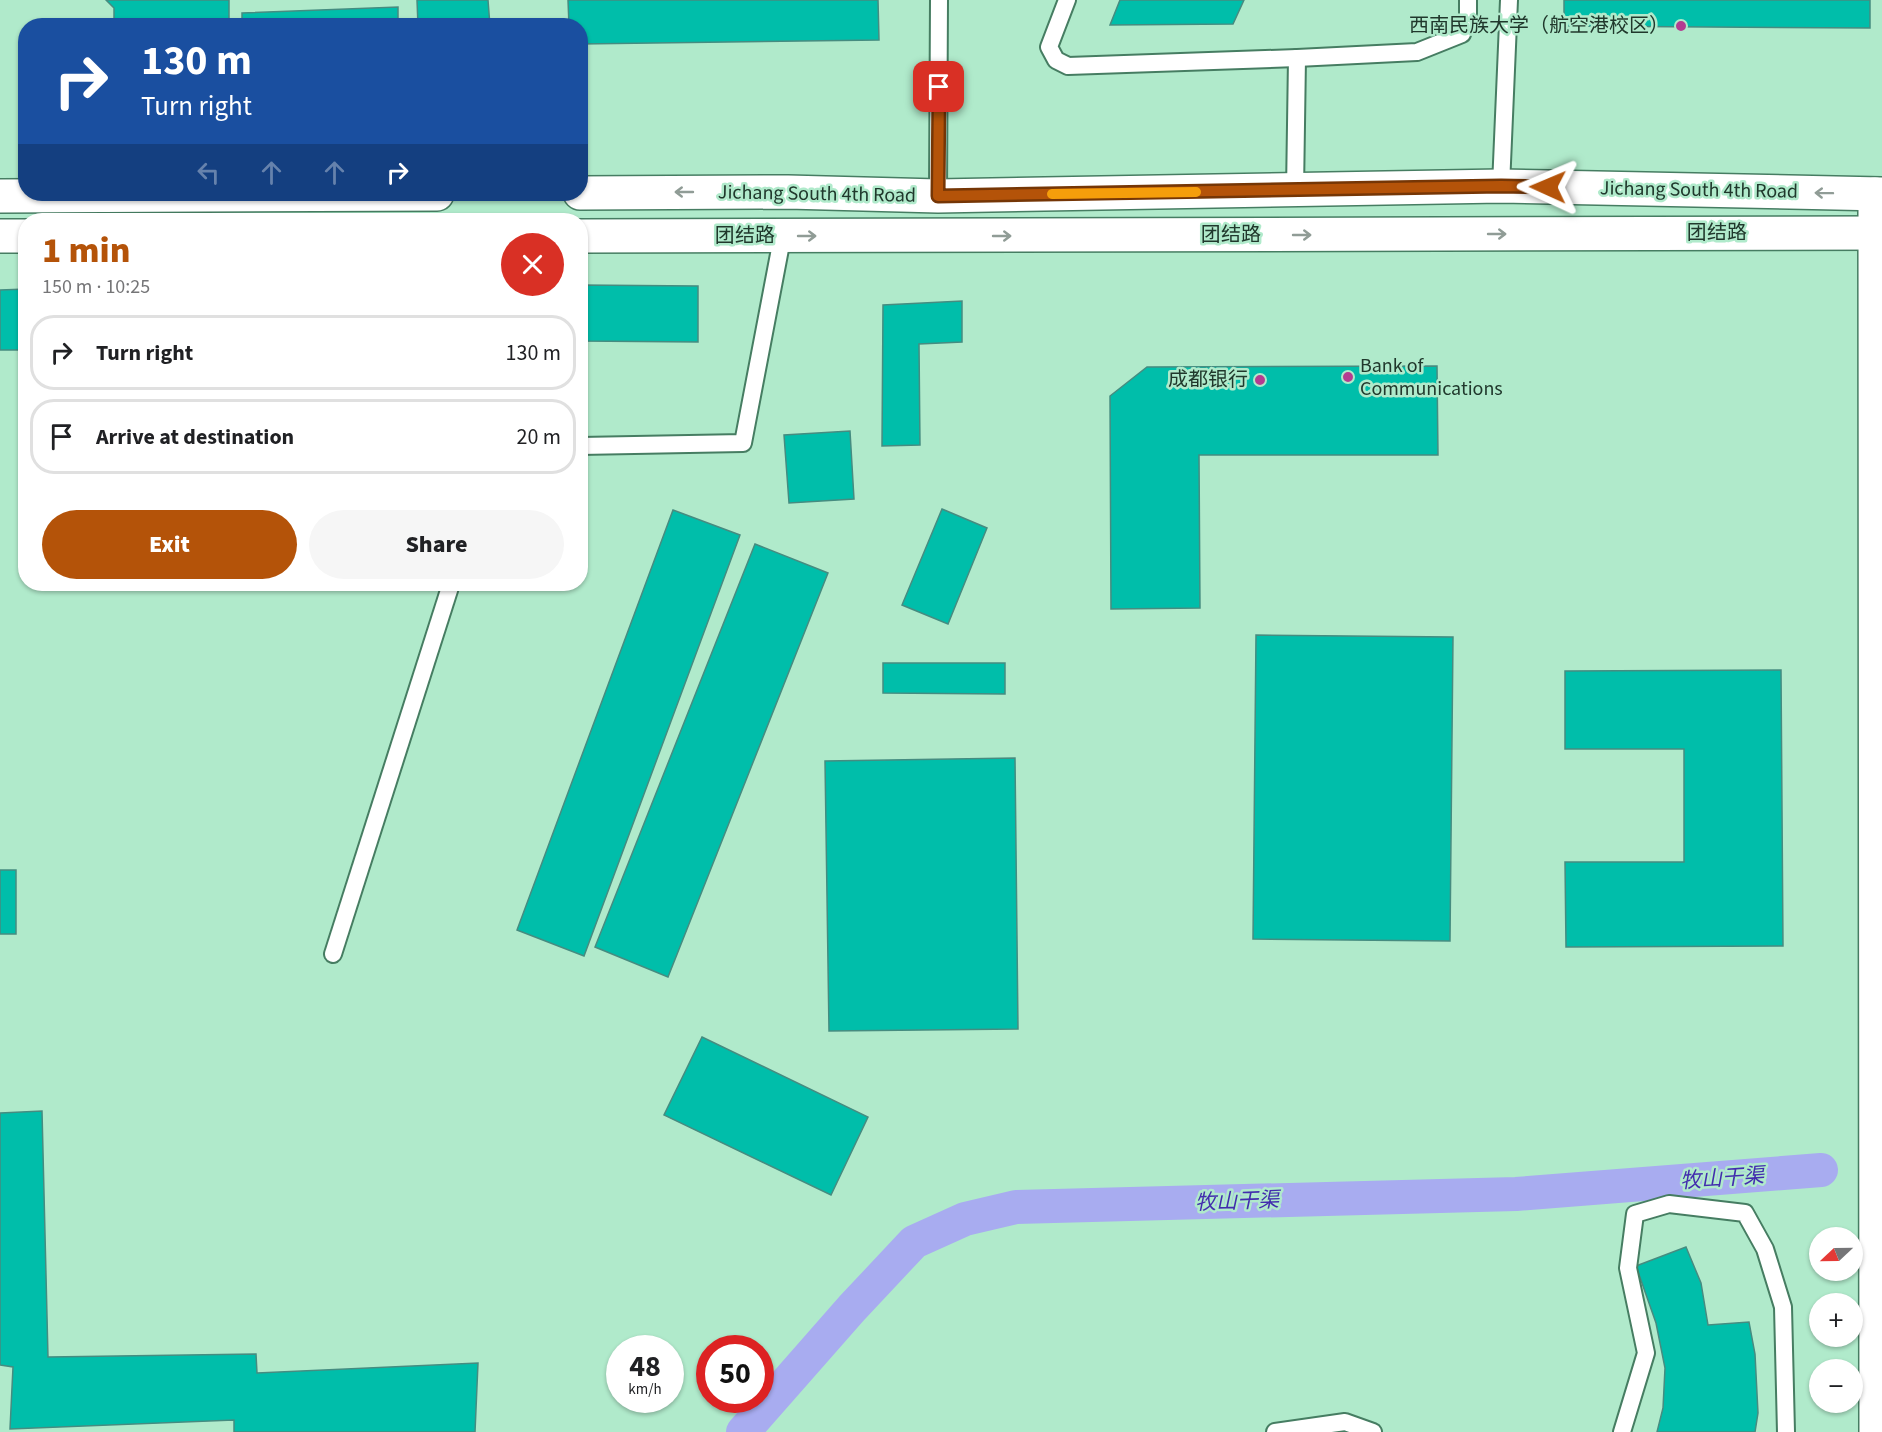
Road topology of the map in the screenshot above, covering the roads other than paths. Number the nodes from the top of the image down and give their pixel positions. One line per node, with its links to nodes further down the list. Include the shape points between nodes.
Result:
1 (939, 0): 12 (lane)
2 (1067, 0): 5 (lane, via 1048,47 1056,60 1068,66)
3 (1468, 0): 5 (lane, via 1462,34 1416,52)
4 (1509, 0): 6 (lane)
5 (1297, 58): 7 (lane)
6 (1501, 186): 7 (main road, Jichang South 4th Road); 9 (main road, Jichang South 4th Road, one-way to 6)
7 (1295, 191): 12 (main road, Jichang South 4th Road)
8 (588, 193): 12 (main road, Jichang South 4th Road, one-way to 8)
9 (1879, 194): 13 (main road)
10 (0, 196): 11 (main road)
11 (18, 196)
12 (938, 196)
13 (1878, 233): 16 (main road, 团结路, one-way to 13); 25 (main road)
14 (0, 236): 15 (main road)
15 (18, 236)
16 (588, 236)
17 (780, 249): 18 (lane, via 743,442)
18 (588, 447)
19 (449, 591): 20 (lane)
20 (333, 954)
21 (1275, 1432): 22 (lane, via 1345,1422)
22 (1373, 1432)
23 (1622, 1432): 24 (lane, via 1646,1353 1628,1268 1635,1214 1669,1204 1745,1213 1765,1249 1783,1307)
24 (1786, 1432)
25 (1876, 1432)

